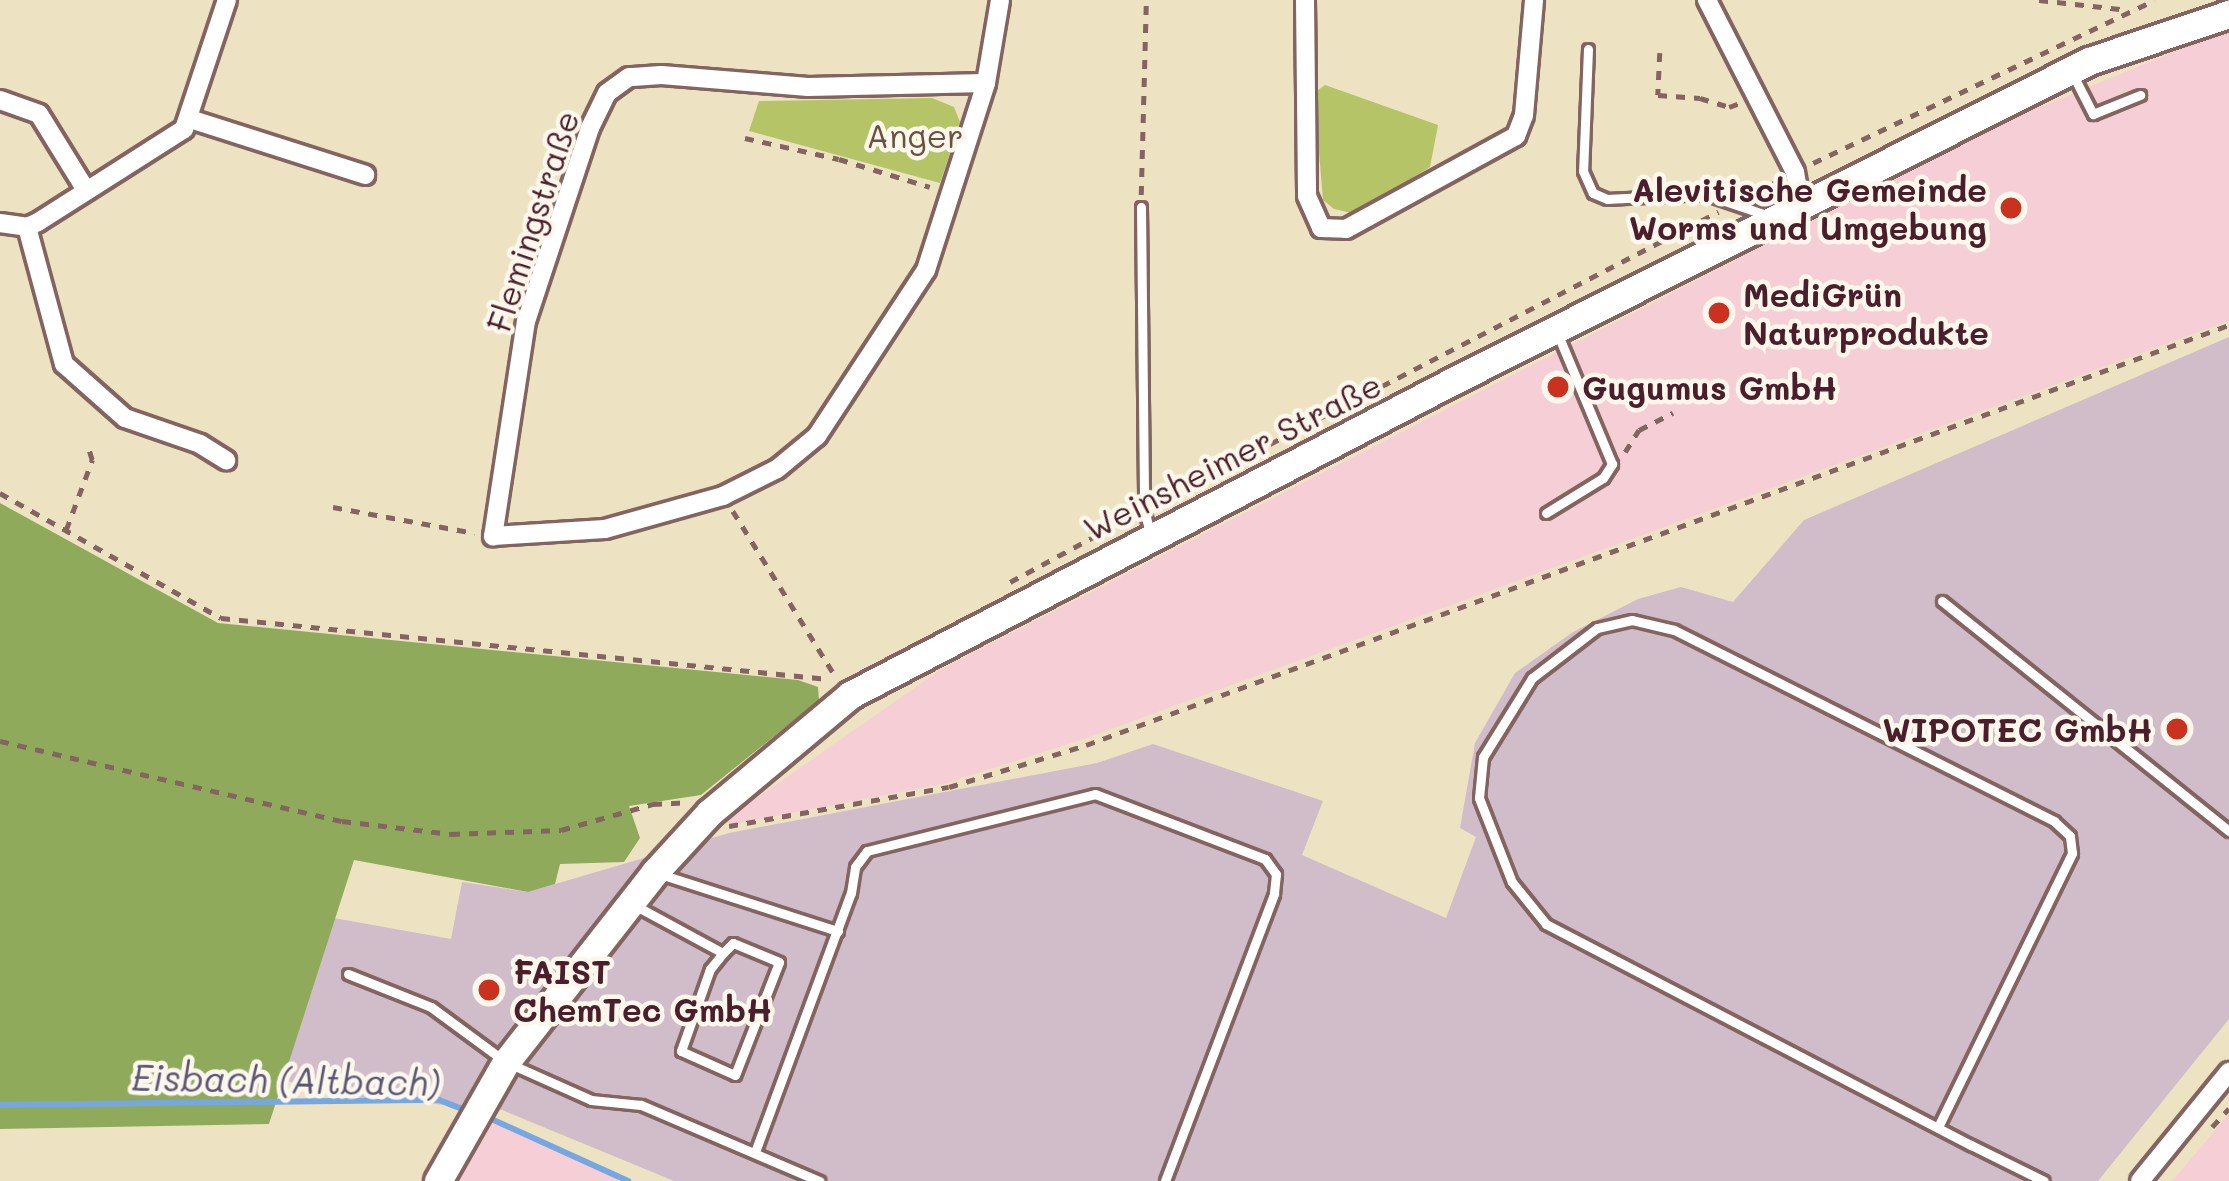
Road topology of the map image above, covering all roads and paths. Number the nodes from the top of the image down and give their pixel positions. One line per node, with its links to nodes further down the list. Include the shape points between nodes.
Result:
1 (226, 0): 17 (street)
2 (1000, 0): 13 (street)
3 (1146, 0): 22 (path)
4 (1305, 0): 5 (street, via 1307,196 1322,228 1346,229 1516,136)
5 (1534, 0)
6 (1708, 0): 15 (street)
7 (2039, 0): 8 (path)
8 (2131, 10)
9 (2229, 14): 12 (main road, Weinsheimer Straße)
10 (1588, 49): 23 (lane, via 1583,171 1593,193 1704,194)
11 (1660, 53): 15 (path, via 1658,95 1729,107)
12 (2070, 70): 14 (lane, via 2092,114); 23 (main road, Weinsheimer Straße)
13 (986, 83): 21 (street); 37 (street, Flemingstraße, via 808,87 661,75 629,77 607,93 526,321)
14 (2140, 95)
15 (1755, 97): 23 (street, via 1795,172)
16 (0, 100): 20 (street, via 39,114)
17 (190, 119): 19 (street); 20 (street)
18 (746, 138): 21 (path)
19 (365, 175)
20 (86, 190): 25 (street)
21 (952, 195): 33 (street, via 926,270 817,436 777,470)
22 (1141, 207): 38 (lane, via 1144,510)
23 (1789, 213): 27 (main road, Weinsheimer Straße)
24 (0, 223): 25 (street)
25 (27, 227): 30 (street, via 64,364 125,418)
26 (2229, 325): 41 (path, via 1086,745 950,787 797,818 732,828)
27 (1556, 329): 31 (lane); 38 (main road, Weinsheimer Straße)
28 (1673, 413): 31 (path, via 1639,430)
29 (88, 448): 36 (path, via 92,460)
30 (226, 460)
31 (1612, 464): 35 (lane)
32 (0, 493): 36 (path)
33 (723, 496): 36 (path, via 838,680 221,618); 37 (street, via 605,530)
34 (333, 507): 37 (path)
35 (1546, 513)
36 (66, 530)
37 (493, 536)
38 (1152, 537): 41 (main road, Weinsheimer Straße, via 850,695)
39 (1942, 601): 42 (lane)
40 (0, 741): 41 (path, via 342,821 452,833 561,830 686,801)
41 (709, 814): 43 (main road, Weinsheimer Straße)
42 (2229, 831)
43 (655, 872): 44 (main road, Weinsheimer Straße); 45 (lane)
44 (632, 903): 46 (lane); 48 (main road, Weinsheimer Straße)
45 (838, 931): 51 (lane); 54 (lane, via 867,851 1070,796 1095,794 1264,859 1276,874 1274,894)
46 (722, 953): 46 (lane, via 681,1051 735,1075 779,962 734,943)
47 (348, 974): 48 (lane, via 431,1007)
48 (506, 1062): 51 (lane, via 591,1100 641,1105); 52 (main road, Weinsheimer Straße)
49 (2229, 1072): 56 (street)
50 (1938, 1127): 50 (lane, via 1546,924 1512,882 1479,798 1484,757 1532,678 1597,628 1632,620 1674,630 2070,836 2072,854); 55 (lane)
51 (754, 1152): 53 (lane)
52 (438, 1181)
53 (819, 1181)
54 (1165, 1181)
55 (2044, 1181)
56 (2140, 1181)

